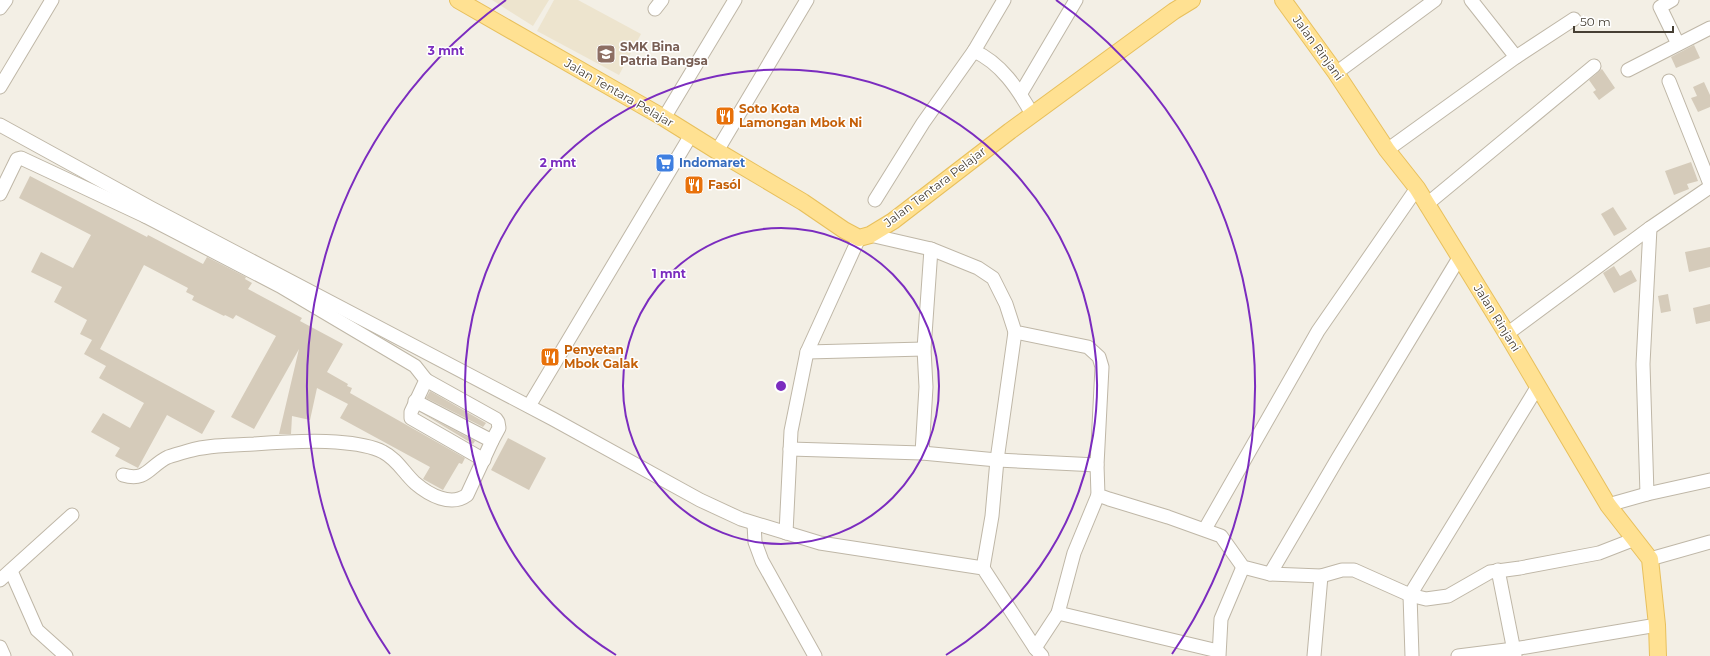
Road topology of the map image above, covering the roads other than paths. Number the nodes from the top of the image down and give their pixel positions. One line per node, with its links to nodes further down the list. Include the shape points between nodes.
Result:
1 (6, 0): 14 (street)
2 (52, 0): 24 (street)
3 (458, 0): 27 (main road, Jalan Tentara Pelajar)
4 (735, 0): 27 (street)
5 (807, 0): 31 (street)
6 (1004, 0): 18 (street)
7 (1076, 0): 25 (street)
8 (1192, 0): 26 (main road, Jalan Tentara Pelajar)
9 (1283, 0): 22 (main road, Jalan Rinjani)
10 (1435, 0): 22 (street)
11 (1471, 0): 19 (street)
12 (1672, 0): 13 (street)
13 (1658, 4): 17 (street)
14 (0, 8)
15 (1574, 19): 19 (street)
16 (1710, 28): 17 (street)
17 (1678, 44): 21 (street)
18 (974, 51): 25 (street, via 992,61); 35 (street, via 923,123)
19 (1516, 57): 30 (street)
20 (1594, 66): 36 (street)
21 (1628, 70)
22 (1336, 73): 30 (main road, Jalan Rinjani)
23 (1669, 81): 32 (street)
24 (0, 87)
25 (1021, 93): 26 (street)
26 (1032, 114): 39 (main road, Jalan Tentara Pelajar, via 894,221)
27 (664, 118): 29 (main road, Jalan Tentara Pelajar)
28 (0, 125): 37 (street)
29 (691, 135): 31 (main road, Jalan Tentara Pelajar); 49 (street)
30 (1387, 150): 33 (main road, Jalan Rinjani)
31 (717, 151): 39 (main road, Jalan Tentara Pelajar, via 803,202 844,230)
32 (1710, 185): 38 (street)
33 (1417, 188): 36 (main road, Jalan Rinjani); 63 (street, via 1318,331)
34 (0, 194): 37 (street, via 17,159 21,158)
35 (875, 200)
36 (1426, 205): 41 (main road, Jalan Rinjani)
37 (148, 212): 46 (street, via 415,366); 49 (street)
38 (1650, 228): 43 (street); 59 (street, via 1643,364)
39 (865, 236): 40 (street); 45 (street)
40 (931, 249): 42 (street, via 978,268 992,278 1006,304); 44 (street)
41 (1459, 258): 43 (main road, Jalan Rinjani); 72 (street)
42 (1015, 332): 54 (street); 55 (street, via 1088,347 1099,357 1102,367)
43 (1508, 336): 47 (main road, Jalan Rinjani)
44 (924, 349): 45 (street); 52 (street, via 926,387)
45 (807, 352): 51 (street, via 791,431)
46 (426, 380): 48 (street); 50 (street, via 496,419 499,428)
47 (1538, 386): 60 (main road, Jalan Rinjani); 74 (street)
48 (415, 401): 50 (street); 53 (street, via 411,418)
49 (529, 406): 62 (street, via 700,500)
50 (492, 442): 53 (street)
51 (790, 449): 52 (street); 64 (street)
52 (922, 453): 54 (street)
53 (484, 460): 56 (street, via 467,495 461,499 447,501 415,483 401,466 383,452 336,442 228,445 190,450 167,458 145,475)
54 (997, 460): 55 (street); 69 (street, via 992,516)
55 (1097, 465): 58 (street)
56 (123, 475)
57 (1710, 480): 59 (street)
58 (1098, 494): 63 (street); 75 (street, via 1074,553)
59 (1647, 494): 60 (street)
60 (1608, 505): 65 (main road, Jalan Rinjani)
61 (72, 516): 71 (street)
62 (754, 524): 64 (street); 83 (street, via 755,542 762,561)
63 (1205, 529): 68 (street, via 1221,536)
64 (786, 533): 69 (street, via 820,543)
65 (1635, 539): 67 (main road, Jalan Rinjani); 70 (street, via 1599,553)
66 (1710, 542): 67 (street)
67 (1650, 559): 76 (main road)
68 (1243, 567): 72 (street); 80 (street, via 1221,619)
69 (983, 568): 78 (street)
70 (1498, 570): 74 (street, via 1448,596 1426,599); 79 (street)
71 (4, 574): 82 (street, via 37,630)
72 (1270, 574): 73 (street)
73 (1321, 576): 74 (street, via 1342,570 1354,570); 84 (street)
74 (1410, 595): 85 (street)
75 (1058, 613): 78 (street); 80 (street)
76 (1657, 625): 79 (street); 87 (main road)
77 (0, 647): 81 (street)
78 (1039, 652)
79 (1514, 652): 86 (street)
80 (1218, 654)
81 (4, 656)
82 (66, 656)
83 (815, 656)
84 (1314, 656)
85 (1412, 656)
86 (1458, 656)
87 (1658, 656)

